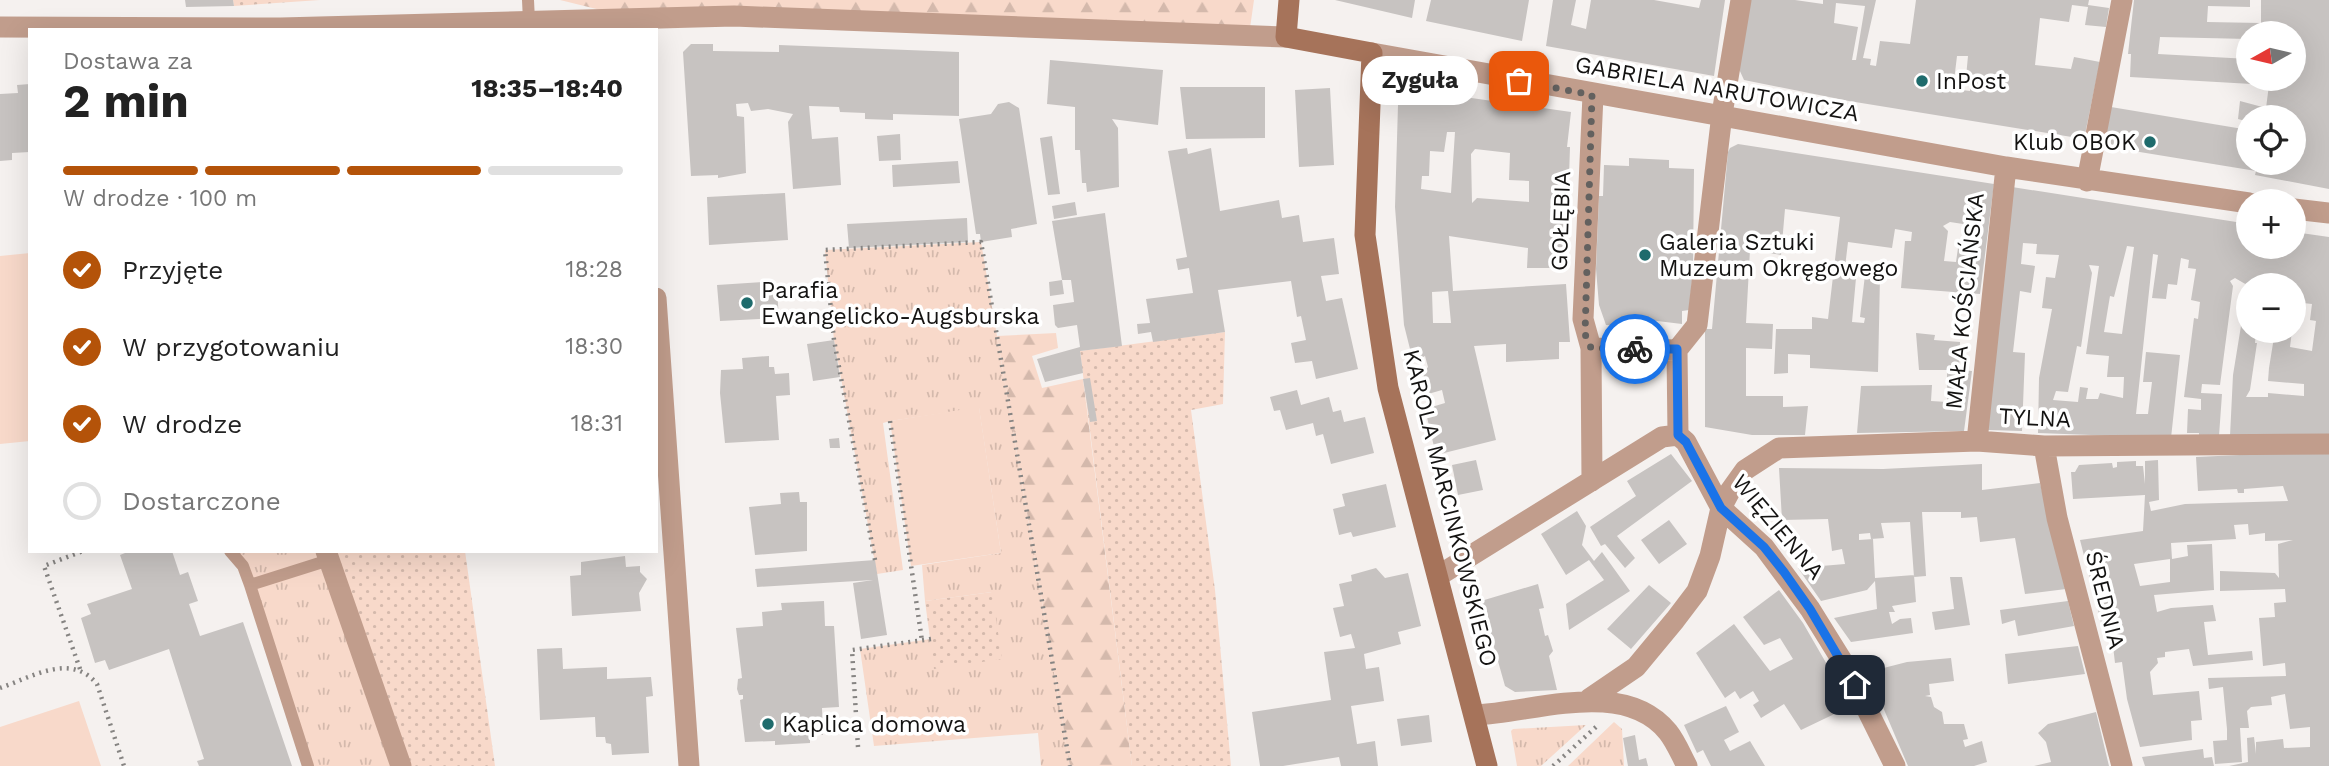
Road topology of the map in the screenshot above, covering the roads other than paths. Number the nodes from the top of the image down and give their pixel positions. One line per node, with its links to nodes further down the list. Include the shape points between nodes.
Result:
1 (1289, 0): 9 (street)
2 (1741, 0): 12 (street)
3 (2122, 0): 14 (street)
4 (529, 10): 5 (street, GABRIELA NARUTOWICZA); 8 (street, GABRIELA NARUTOWICZA)
5 (637, 24): 9 (street, GABRIELA NARUTOWICZA, via 734,16)
6 (0, 27): 7 (street, GABRIELA NARUTOWICZA)
7 (140, 28)
8 (294, 28)
9 (1286, 37): 10 (street, GABRIELA NARUTOWICZA)
10 (1372, 53): 11 (street, GABRIELA NARUTOWICZA); 29 (street, KAROLA MARCINKOWSKIEGO, via 1365,235 1388,388)
11 (1592, 95): 12 (street, GABRIELA NARUTOWICZA); 19 (street, GOŁĘBIA, via 1583,320)
12 (1723, 114): 13 (street, GABRIELA NARUTOWICZA); 20 (street, via 1697,325)
13 (2006, 167): 14 (street, GABRIELA NARUTOWICZA); 22 (street, MAŁA KOŚCIAŃSKA)
14 (2088, 181): 15 (street, GABRIELA NARUTOWICZA)
15 (2236, 200)
16 (2306, 210): 17 (street)
17 (2329, 213)
18 (658, 326): 35 (street)
19 (1591, 348): 20 (street); 25 (street, GOŁĘBIA)
20 (1677, 349): 21 (street)
21 (1678, 435): 25 (street, via 1662,437); 26 (street, WIĘZIENNA)
22 (1977, 441): 24 (street, TYLNA); 26 (street, TYLNA, via 1779,447 1745,470)
23 (2329, 444): 24 (street, TYLNA)
24 (2044, 446): 39 (street, ŚREDNIA, via 2057,518)
25 (1592, 481): 29 (street)
26 (1721, 508): 31 (street, via 1697,591 1636,667); 38 (street, WIĘZIENNA, via 1764,547 1810,609 1846,667)
27 (232, 553): 30 (lane)
28 (328, 556): 30 (lane); 34 (street)
29 (1438, 576): 32 (street, KAROLA MARCINKOWSKIEGO)
30 (250, 585): 33 (lane)
31 (1589, 699): 32 (street); 37 (street, via 1642,710 1668,732)
32 (1476, 715): 36 (street, KAROLA MARCINKOWSKIEGO)
33 (308, 766)
34 (401, 766)
35 (689, 766)
36 (1487, 766)
37 (1687, 766)
38 (1895, 766)
39 (2122, 766)

